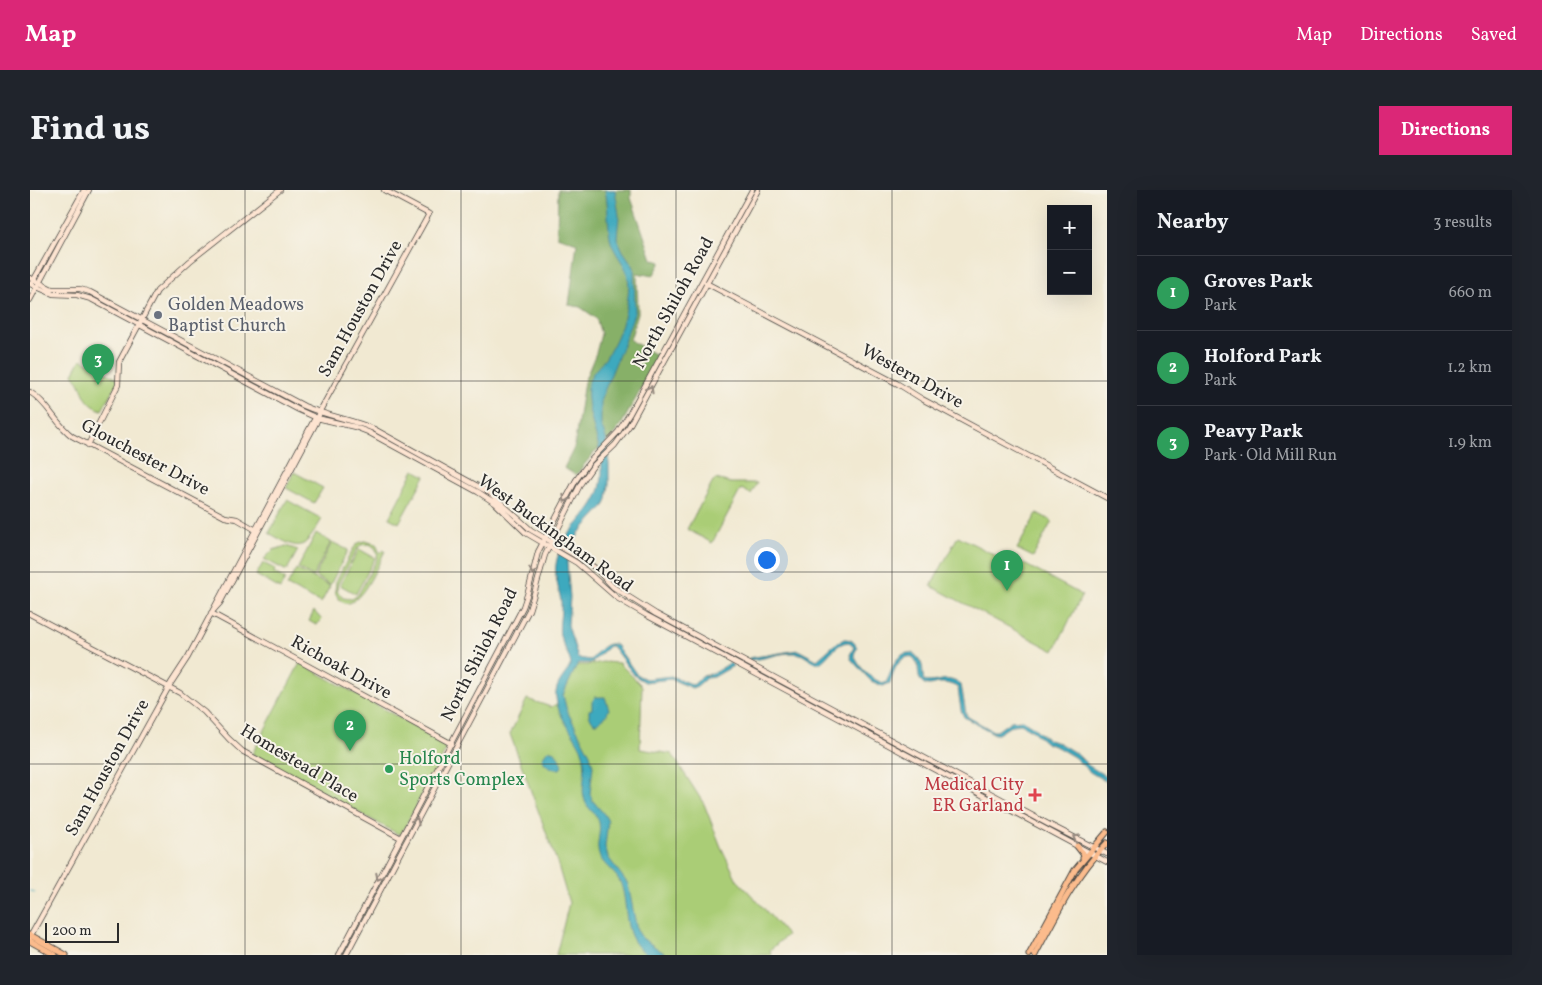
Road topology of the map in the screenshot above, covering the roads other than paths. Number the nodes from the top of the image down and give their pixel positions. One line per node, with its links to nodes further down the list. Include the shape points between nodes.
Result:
1 (84, 190): 8 (main road)
2 (89, 190): 8 (main road)
3 (280, 190): 16 (main road, via 174,274 157,291)
4 (384, 190): 20 (main road, Sam Houston Drive, via 428,214)
5 (752, 190): 7 (main road, North Shiloh Road)
6 (758, 190): 9 (main road, North Shiloh Road)
7 (702, 281): 9 (main road, Western Drive); 13 (main road, North Shiloh Road)
8 (33, 284): 10 (main road, West Buckingham Road, via 58,290); 11 (main road, West Buckingham Road, via 53,294); 12 (main road)
9 (708, 284): 15 (main road, North Shiloh Road); 24 (main road, Western Drive)
10 (81, 289): 11 (main road); 14 (main road, West Buckingham Road)
11 (69, 295): 14 (main road, West Buckingham Road)
12 (30, 300)
13 (692, 300): 15 (main road); 17 (main road, North Shiloh Road)
14 (102, 301): 16 (main road, West Buckingham Road)
15 (697, 303): 18 (main road, North Shiloh Road)
16 (140, 321): 20 (main road, West Buckingham Road); 22 (main road, via 119,362 118,384)
17 (662, 354): 18 (main road); 21 (main road, North Shiloh Road, via 630,413)
18 (668, 357): 23 (main road, North Shiloh Road, one-way to 18)
19 (30, 392): 22 (main road, Glouchester Drive, via 40,399 67,432)
20 (318, 415): 25 (main road, Sam Houston Drive); 26 (main road, West Buckingham Road, via 351,423 380,436 490,494 510,515)
21 (610, 441): 23 (main road); 26 (main road, North Shiloh Road, one-way to 26, via 576,480)
22 (88, 445): 25 (main road, Glouchester Drive)
23 (615, 445): 27 (main road, North Shiloh Road, via 581,483)
24 (1107, 498)
25 (257, 531): 29 (main road, Sam Houston Drive)
26 (544, 541): 27 (main road, West Buckingham Road); 31 (main road, North Shiloh Road, one-way to 31, via 523,607)
27 (550, 544): 32 (main road, North Shiloh Road, via 528,610); 35 (main road, West Buckingham Road, via 594,567 613,587 656,614)
28 (30, 614): 30 (main road, Homestead Place)
29 (212, 614): 30 (main road, Sam Houston Drive); 31 (main road, Richoak Drive)
30 (169, 687): 37 (main road, Homestead Place, via 204,712 242,751); 50 (main road, Sam Houston Drive)
31 (451, 744): 32 (main road, Richoak Drive); 33 (main road, North Shiloh Road)
32 (456, 747): 34 (main road, North Shiloh Road)
33 (428, 785): 34 (main road); 37 (main road, North Shiloh Road)
34 (434, 788): 38 (main road, North Shiloh Road, one-way to 34)
35 (977, 789): 40 (main road, West Buckingham Road); 41 (main road, West Buckingham Road, one-way to 35)
36 (1107, 832): 41 (main road)
37 (400, 838): 38 (main road, Homestead Place); 53 (main road, North Shiloh Road, one-way to 53)
38 (406, 841): 54 (main road, North Shiloh Road)
39 (1107, 844): 42 (main road); 44 (main road)
40 (1078, 846): 43 (main road, West Buckingham Road); 46 (main road, via 1084,855)
41 (1094, 847): 42 (main road, West Buckingham Road); 43 (main road)
42 (1100, 850): 44 (main road, West Buckingham Road); 45 (main road)
43 (1089, 852): 45 (main road, West Buckingham Road); 46 (main road)
44 (1107, 852)
45 (1095, 856): 47 (main road, West Buckingham Road); 48 (main road)
46 (1082, 860): 48 (main road)
47 (1107, 862)
48 (1070, 885): 49 (main road)
49 (1041, 936): 55 (main road); 56 (main road)
50 (30, 937): 51 (main road); 52 (main road)
51 (55, 955)
52 (66, 955)
53 (339, 955)
54 (346, 955)
55 (1029, 955)
56 (1035, 955)

